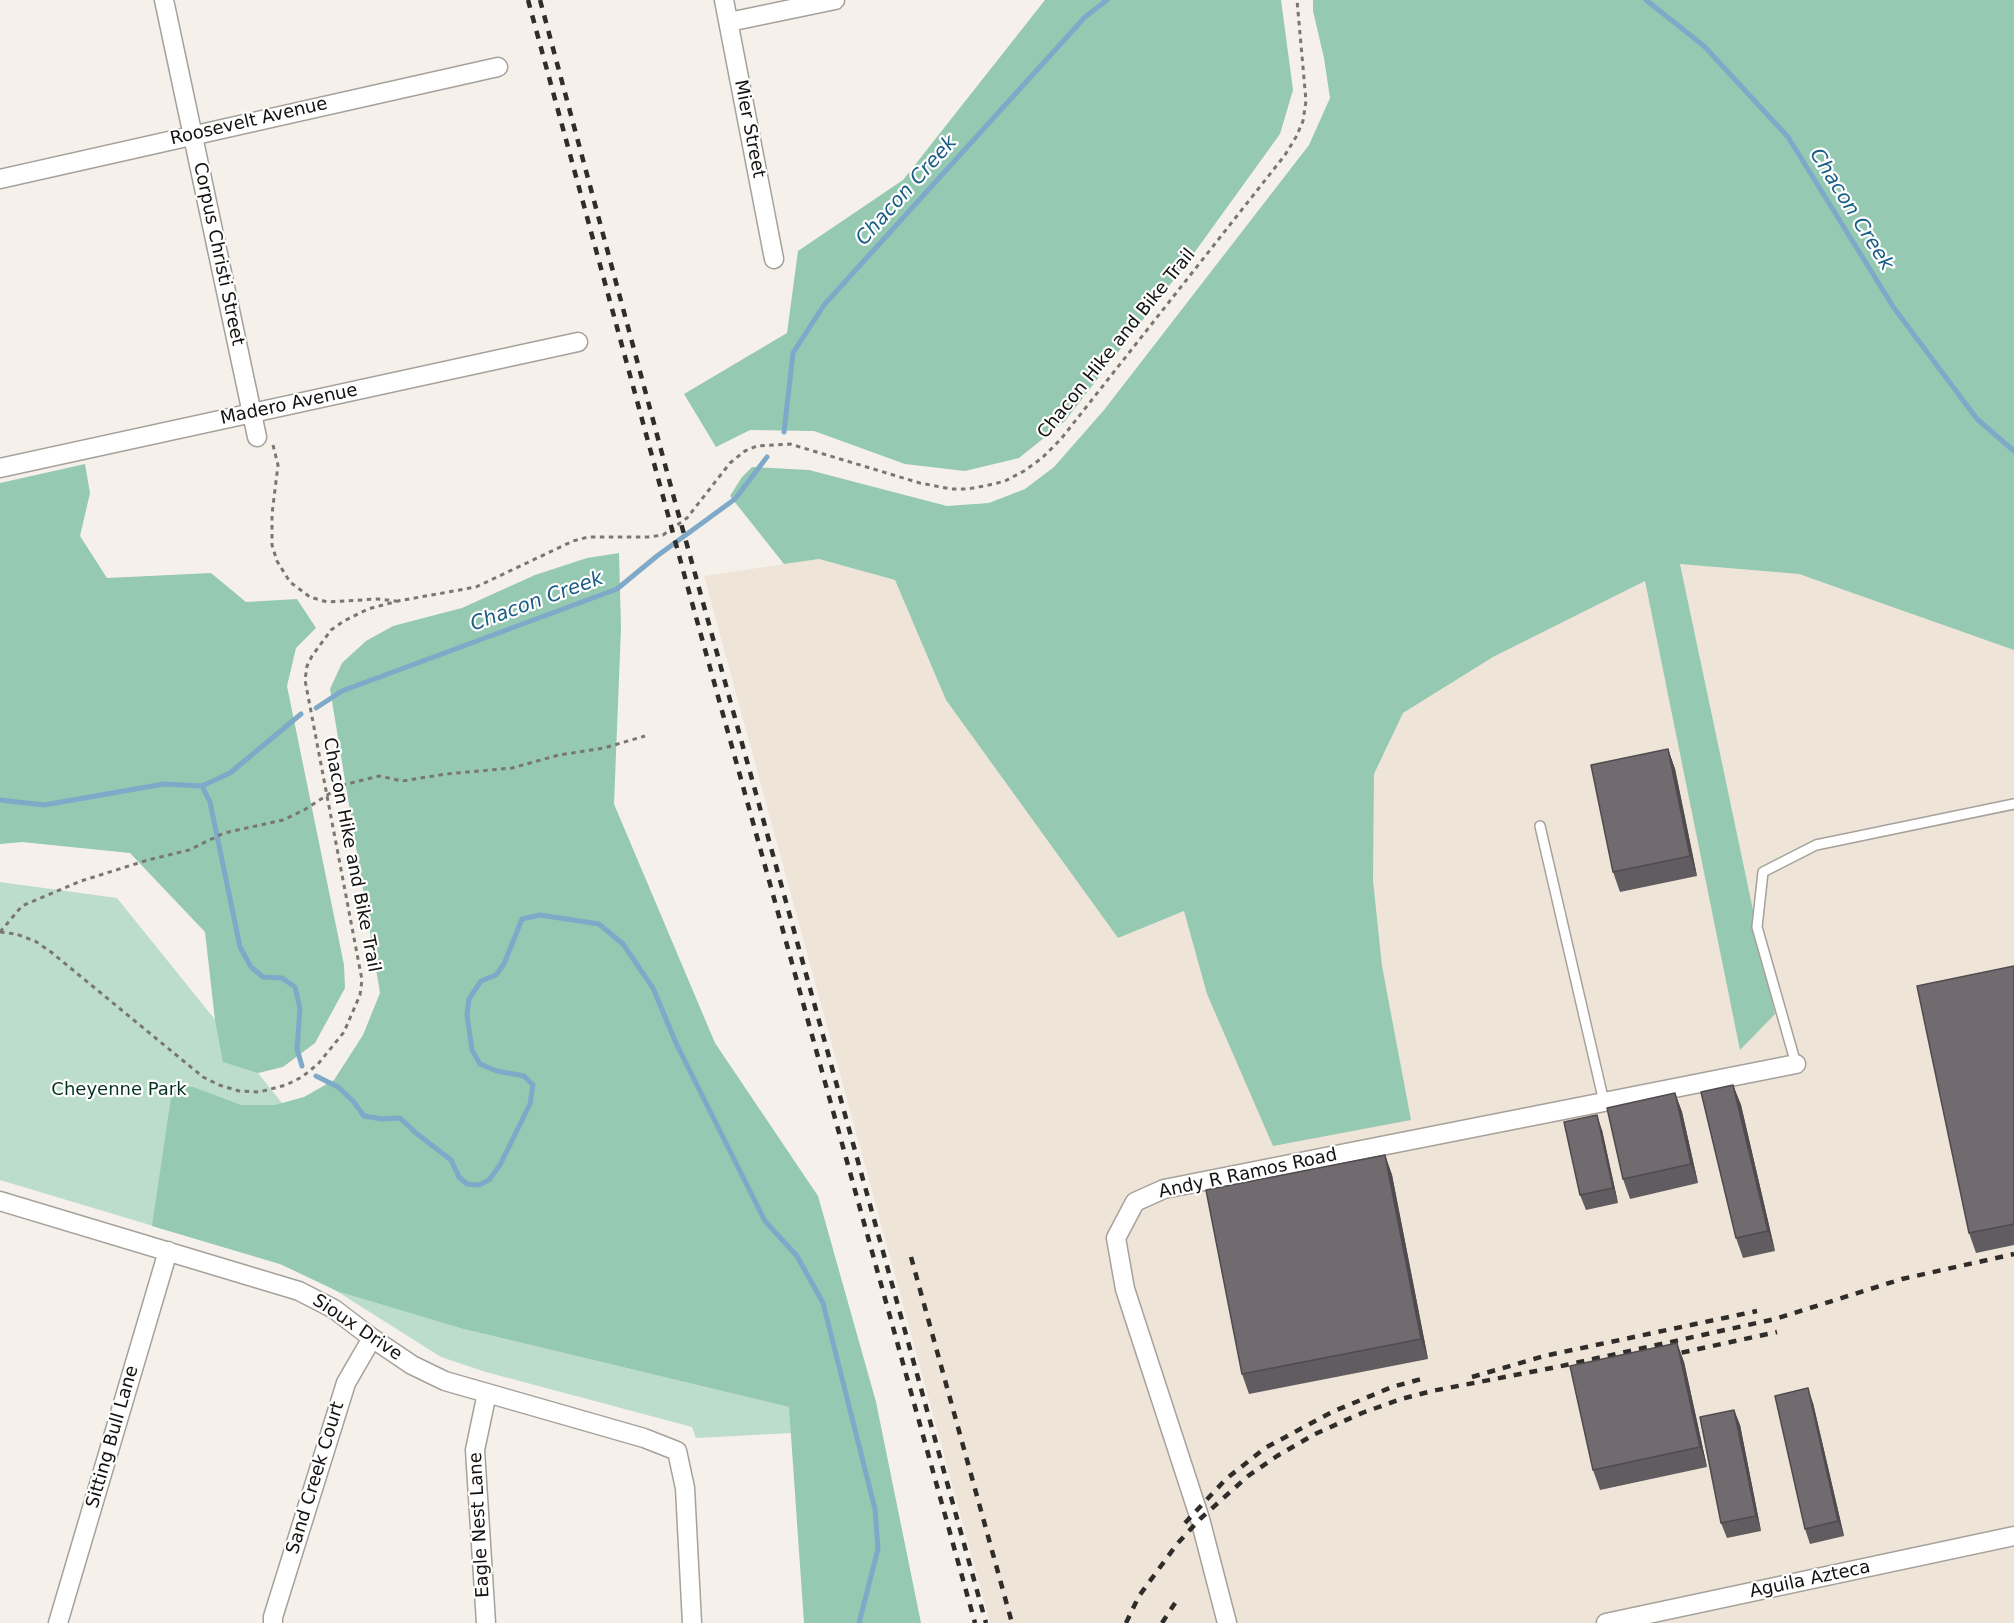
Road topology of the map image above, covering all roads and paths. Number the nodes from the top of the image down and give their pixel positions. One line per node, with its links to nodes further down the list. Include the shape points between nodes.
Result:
1 (164, 0): 7 (street, Corpus Christi Street)
2 (724, 0): 5 (street, Mier Street)
3 (835, 0): 5 (street)
4 (1297, 0): 14 (path, Chacon Hike and Bike Trail, via 1306,101 1296,137 1061,439 1024,471 989,485 951,489 790,444 757,446 730,463 687,518 663,535 588,537 476,587)
5 (729, 22): 9 (street, Mier Street)
6 (498, 67): 7 (street, Roosevelt Avenue)
7 (193, 135): 8 (street, Roosevelt Avenue); 11 (street, Corpus Christi Street)
8 (0, 179)
9 (774, 259)
10 (578, 342): 11 (street, Madero Avenue)
11 (252, 413): 12 (street, Corpus Christi Street); 13 (street, Madero Avenue)
12 (265, 440): 14 (path, Chacon Hike and Bike Trail, via 278,465 272,545 290,582 309,597 327,602)
13 (0, 468)
14 (398, 601): 16 (path, Chacon Hike and Bike Trail, via 368,609 331,630 307,666 305,680)
15 (645, 736): 16 (path, via 512,768 402,781 379,776 343,785)
16 (327, 795): 19 (path, via 283,820 224,833 189,850 81,882 22,906); 19 (path, Chacon Hike and Bike Trail, via 360,962 360,995 344,1032 332,1047 318,1064 286,1085 259,1092 239,1091 203,1077 51,952 34,941)
17 (2014, 804): 20 (lane, via 1816,845 1763,872 1757,927)
18 (1540, 826): 21 (lane)
19 (0, 932)
20 (1796, 1064): 21 (street, Andy R Ramos Road)
21 (1604, 1102): 31 (street, Andy R Ramos Road, via 1164,1189 1135,1202 1116,1238 1125,1289 1200,1519)
22 (0, 1201): 23 (street, Sioux Drive)
23 (168, 1251): 24 (street, Sioux Drive, via 299,1291 334,1309); 27 (street, Sitting Bull Lane)
24 (372, 1338): 25 (street, Sioux Drive, via 445,1381); 28 (street, Sand Creek Court, via 346,1383)
25 (487, 1393): 29 (street, Eagle Nest Lane, via 475,1450); 30 (street, Sioux Drive, via 644,1438 676,1451 685,1488)
26 (2014, 1536): 32 (street, Aguila Azteca)
27 (58, 1623)
28 (273, 1623)
29 (486, 1623)
30 (692, 1623)
31 (1227, 1623)
32 (1606, 1623)

